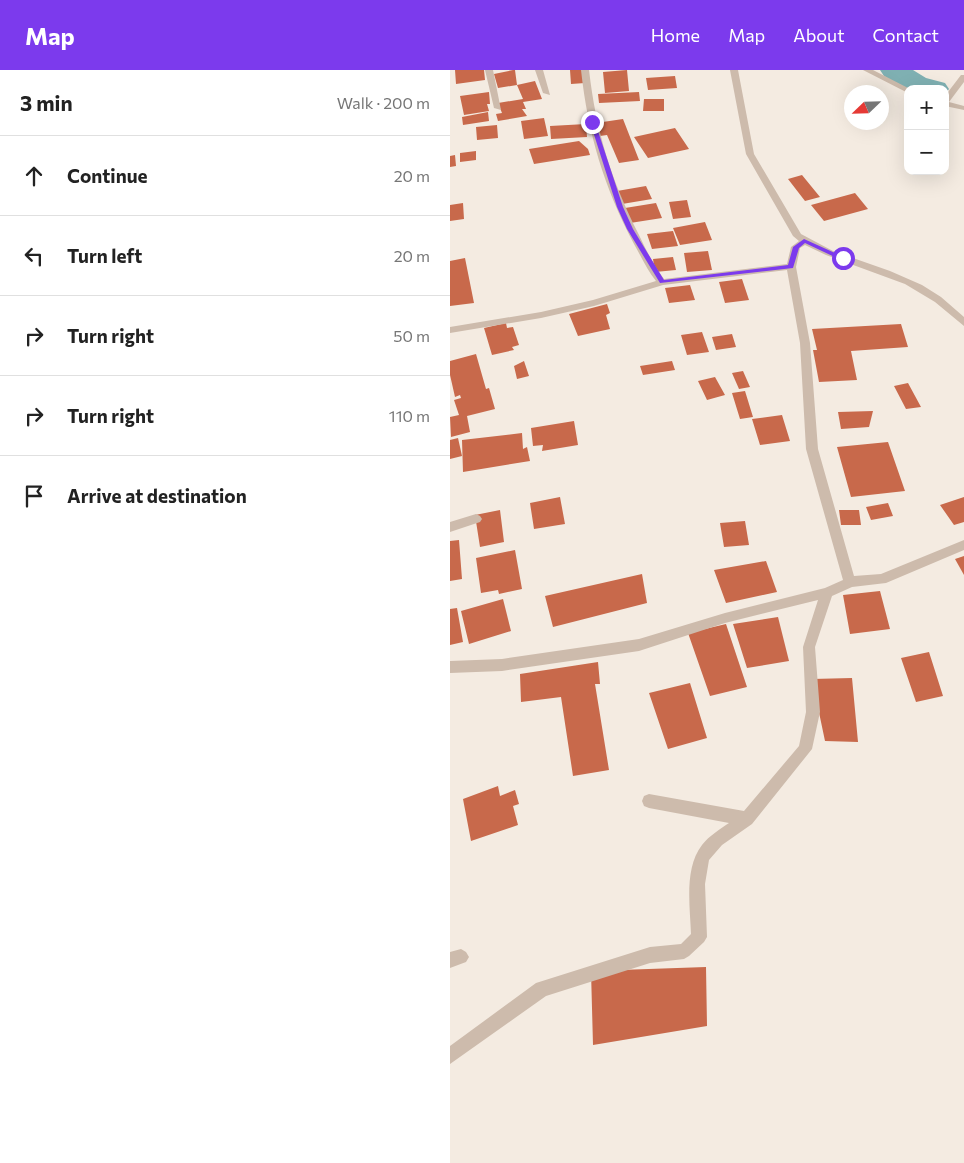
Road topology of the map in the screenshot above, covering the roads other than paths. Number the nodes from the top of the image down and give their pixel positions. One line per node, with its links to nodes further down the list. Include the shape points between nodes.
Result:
1 (488, 70): 11 (street)
2 (539, 70): 8 (street)
3 (585, 70): 15 (street, via 592,122 620,207)
4 (734, 70): 13 (street, via 750,154)
5 (867, 70): 7 (street)
6 (964, 77): 9 (street)
7 (904, 89)
8 (547, 93)
9 (949, 98)
10 (949, 104): 12 (street)
11 (498, 108)
12 (964, 108)
13 (804, 241): 14 (street, via 796,247); 16 (street, via 887,273 933,295 948,305)
14 (791, 267): 15 (street); 21 (street, via 805,343 812,448)
15 (662, 282): 17 (street, via 594,303)
16 (964, 323)
17 (450, 330)
18 (476, 519): 19 (street)
19 (450, 528)
20 (964, 545): 21 (street, via 882,579)
21 (850, 582): 22 (street)
22 (827, 593): 23 (street, via 725,618 638,645 502,666); 25 (street, via 809,647 813,712 804,749)
23 (450, 667)
24 (649, 801): 25 (street)
25 (747, 819): 26 (street, via 713,844 702,857 697,897 699,937 684,951 650,955 542,989)
26 (450, 1056)

